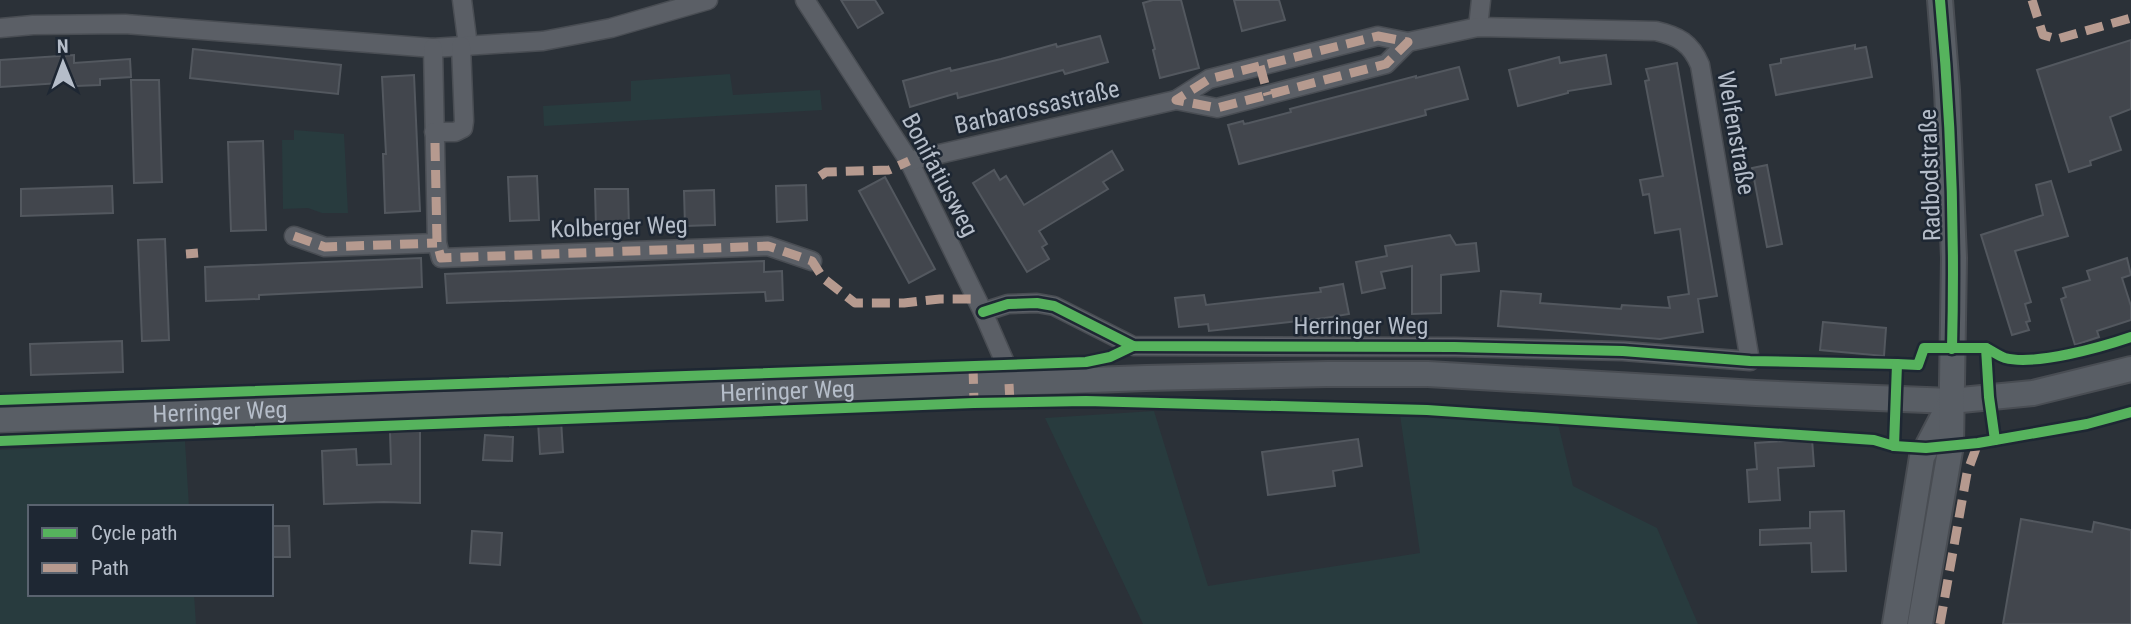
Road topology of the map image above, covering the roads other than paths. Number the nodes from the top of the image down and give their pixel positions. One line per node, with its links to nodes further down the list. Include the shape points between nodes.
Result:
1 (461, 0): 9 (street)
2 (708, 0): 9 (street, via 611,28 543,41)
3 (805, 0): 13 (street, Bonifatiusweg)
4 (1481, 0): 6 (street)
5 (1940, 0): 21 (main road, Radbodstraße, via 1954,258)
6 (1478, 27): 8 (street, Barbarossastraße); 18 (street, Welfenstraße, via 1656,31 1683,40 1691,48 1700,65)
7 (0, 28): 10 (street, via 125,24)
8 (1408, 42): 11 (street, Barbarossastraße, via 1378,36 1209,79); 11 (street, Barbarossastraße, via 1386,64 1217,108)
9 (464, 46): 10 (street); 12 (street, via 463,128)
10 (433, 48): 12 (street)
11 (1176, 100): 13 (street, Barbarossastraße)
12 (435, 132): 15 (street)
13 (909, 161): 17 (street, Bonifatiusweg)
14 (294, 236): 15 (street, via 325,247)
15 (437, 243): 16 (street, Kolberger Weg, via 441,258 768,246)
16 (812, 261)
17 (983, 312): 18 (street, Herringer Weg, via 1008,304 1054,306 1133,346 1623,351); 20 (street, Bonifatiusweg, via 1006,365)
18 (1750, 361)
19 (2131, 369): 21 (main road, Herringer Weg, via 2034,393)
20 (1009, 384): 21 (main road, Herringer Weg, via 1429,374); 22 (main road, Herringer Weg)
21 (1951, 401): 23 (main road, via 1922,457); 24 (main road, Radbodstraße, via 1951,445)
22 (0, 420)
23 (1895, 624)
24 (1920, 624)

